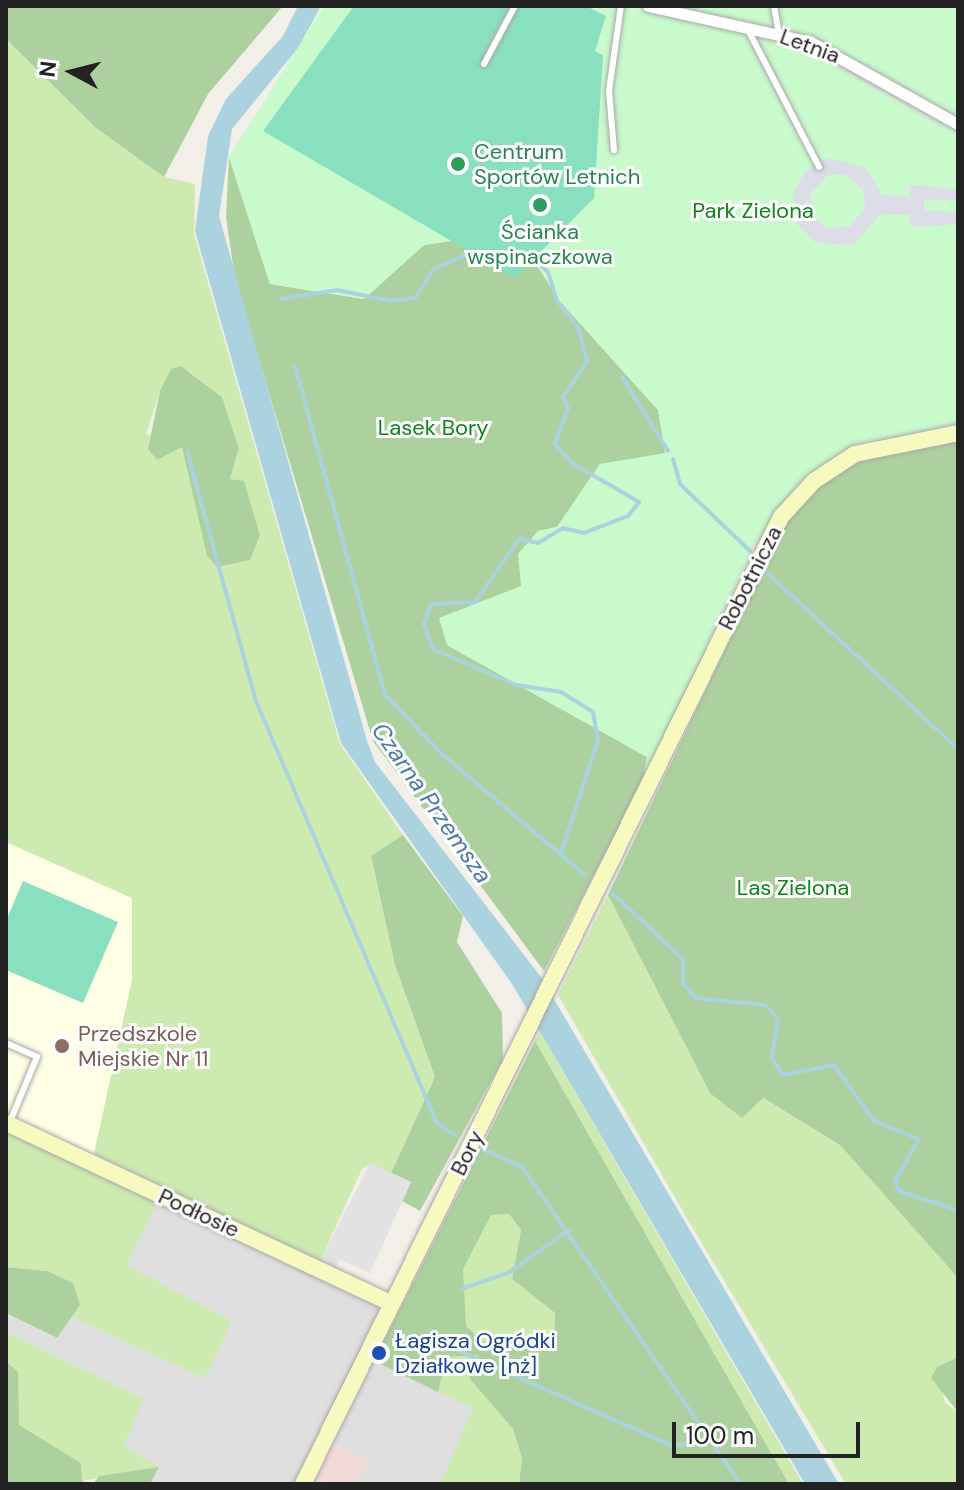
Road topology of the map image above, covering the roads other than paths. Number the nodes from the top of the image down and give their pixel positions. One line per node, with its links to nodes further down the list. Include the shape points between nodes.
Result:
1 (515, 6): 7 (lane)
2 (621, 6): 9 (lane, via 609,91)
3 (648, 6): 5 (street, Letnia)
4 (774, 6): 6 (lane)
5 (746, 26): 6 (street, Letnia); 10 (lane)
6 (779, 33): 8 (street, Letnia, via 833,51)
7 (484, 64)
8 (958, 124)
9 (614, 150)
10 (819, 167)
11 (958, 433): 12 (street, Robotnicza, via 868,448 792,504)
12 (629, 822): 15 (street, Bory)
13 (6, 1043): 14 (lane, via 37,1057)
14 (7, 1123): 15 (street, Podłosie)
15 (392, 1304): 16 (street, Bory)
16 (303, 1484)

